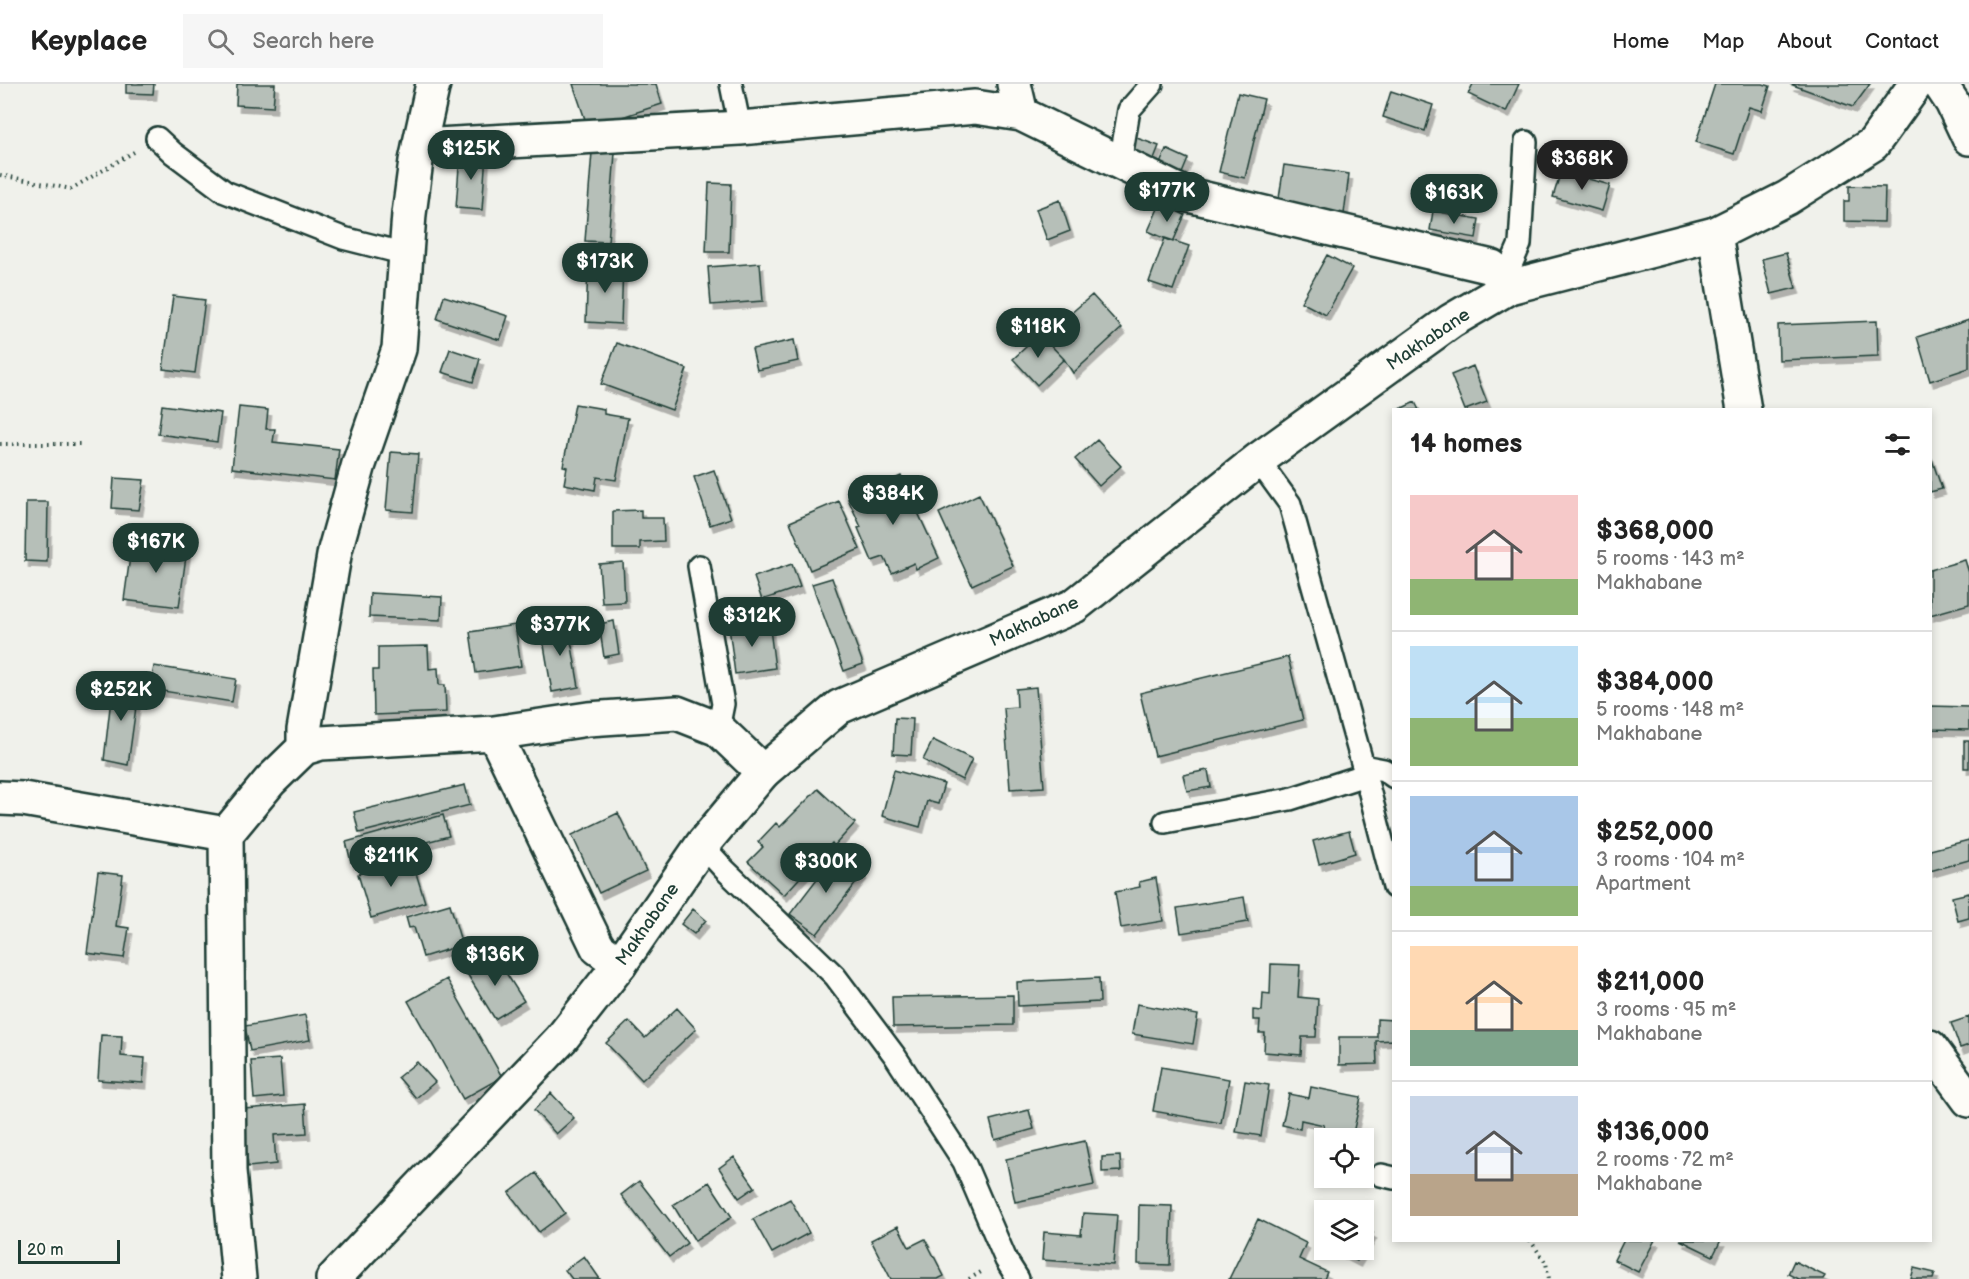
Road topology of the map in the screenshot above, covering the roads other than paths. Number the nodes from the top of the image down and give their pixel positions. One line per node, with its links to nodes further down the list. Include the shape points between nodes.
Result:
1 (433, 84): 11 (street)
2 (731, 84): 7 (lane)
3 (1152, 84): 12 (lane, via 1129,110)
4 (1916, 84): 13 (street, Makhabane, via 1873,144 1787,198)
5 (1940, 84): 9 (street)
6 (1017, 99): 7 (street); 12 (street)
7 (740, 128): 11 (street)
8 (158, 138): 14 (lane, via 225,192 343,238)
9 (1969, 138)
10 (1526, 141): 15 (lane, via 1520,244)
11 (419, 146): 14 (street)
12 (1120, 163): 15 (street, via 1184,194 1492,267)
13 (1715, 234): 15 (street, Makhabane); 16 (street)
14 (406, 254): 21 (street, via 399,349 359,464 335,550)
15 (1507, 284): 17 (street, Makhabane)
16 (1744, 408)
17 (1258, 460): 22 (lane, via 1290,504); 23 (street, Makhabane, via 1074,606 839,707)
18 (699, 566): 19 (lane, via 723,704)
19 (718, 729): 20 (street, via 677,713 588,719); 23 (street)
20 (494, 733): 21 (street, via 321,743); 30 (street, via 598,948)
21 (304, 748): 27 (street, via 270,781)
22 (1364, 771): 24 (lane, via 1384,770); 26 (lane, via 1290,799); 29 (lane)
23 (763, 772): 28 (street, Makhabane)
24 (1392, 776)
25 (0, 798): 27 (street)
26 (1165, 822)
27 (226, 834): 33 (street, via 229,1171)
28 (702, 844): 30 (street, Makhabane); 35 (lane, via 835,976 895,1056 964,1162)
29 (1392, 879)
30 (620, 964): 34 (street, Makhabane, via 561,1039)
31 (1932, 1050): 32 (street)
32 (1969, 1100)
33 (239, 1279)
34 (333, 1279)
35 (1018, 1279)

